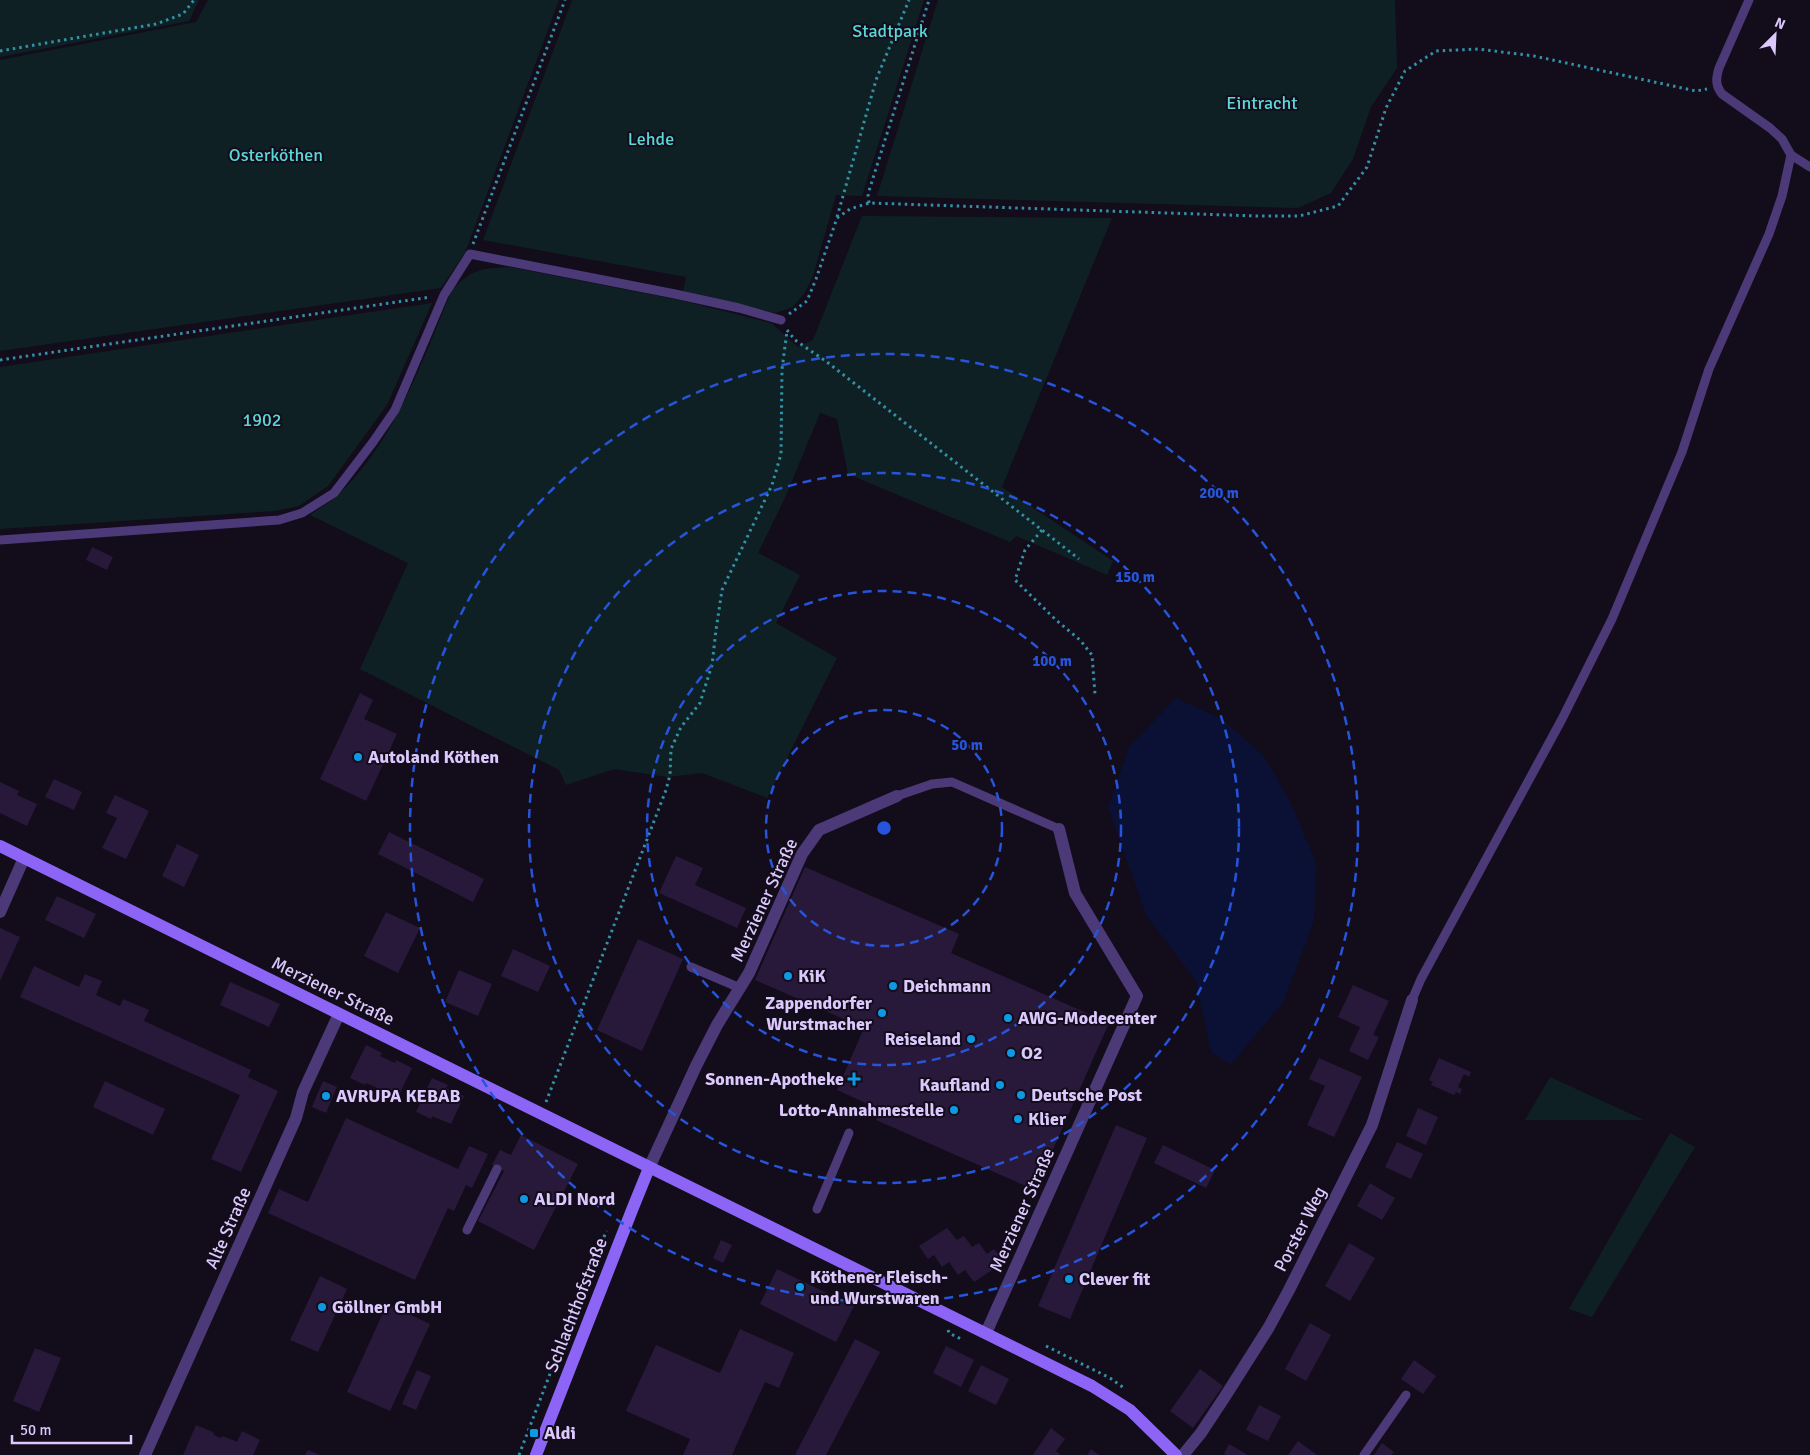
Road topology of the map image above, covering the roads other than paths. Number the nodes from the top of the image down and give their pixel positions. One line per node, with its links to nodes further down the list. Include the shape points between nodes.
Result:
1 (1749, 0): 2 (lane, via 1719,68 1717,87 1731,102 1782,139)
2 (1791, 155): 3 (lane); 13 (lane, via 1769,234 1712,361 1682,452 1612,618 1566,712)
3 (1810, 167)
4 (781, 320): 5 (lane, via 675,294 470,254 444,295 395,410 334,493 307,510 279,520)
5 (0, 540)
6 (896, 796): 7 (lane, via 932,784 952,782); 12 (street, Merziener Straße, via 818,830 802,854)
7 (1059, 829): 20 (street, Merziener Straße, via 1075,894 1137,996)
8 (0, 846): 9 (main road, Merziener Straße)
9 (24, 858): 10 (street); 14 (main road, Merziener Straße)
10 (0, 912)
11 (691, 966): 12 (lane)
12 (740, 988): 16 (street, Merziener Straße, via 700,1058)
13 (1412, 1000): 25 (street, Porster Weg, via 1372,1125 1289,1290 1226,1395)
14 (339, 1014): 16 (main road, Merziener Straße); 22 (street, Alte Straße)
15 (849, 1133): 18 (lane)
16 (650, 1168): 20 (main road, Merziener Straße); 23 (main road, Schlachthofstraße)
17 (497, 1169): 19 (lane)
18 (817, 1210)
19 (467, 1230)
20 (986, 1333): 24 (main road, Merziener Straße, via 1112,1398 1141,1420)
21 (1406, 1396): 26 (lane)
22 (145, 1455)
23 (536, 1455)
24 (1176, 1455)
25 (1183, 1455)
26 (1364, 1455)

